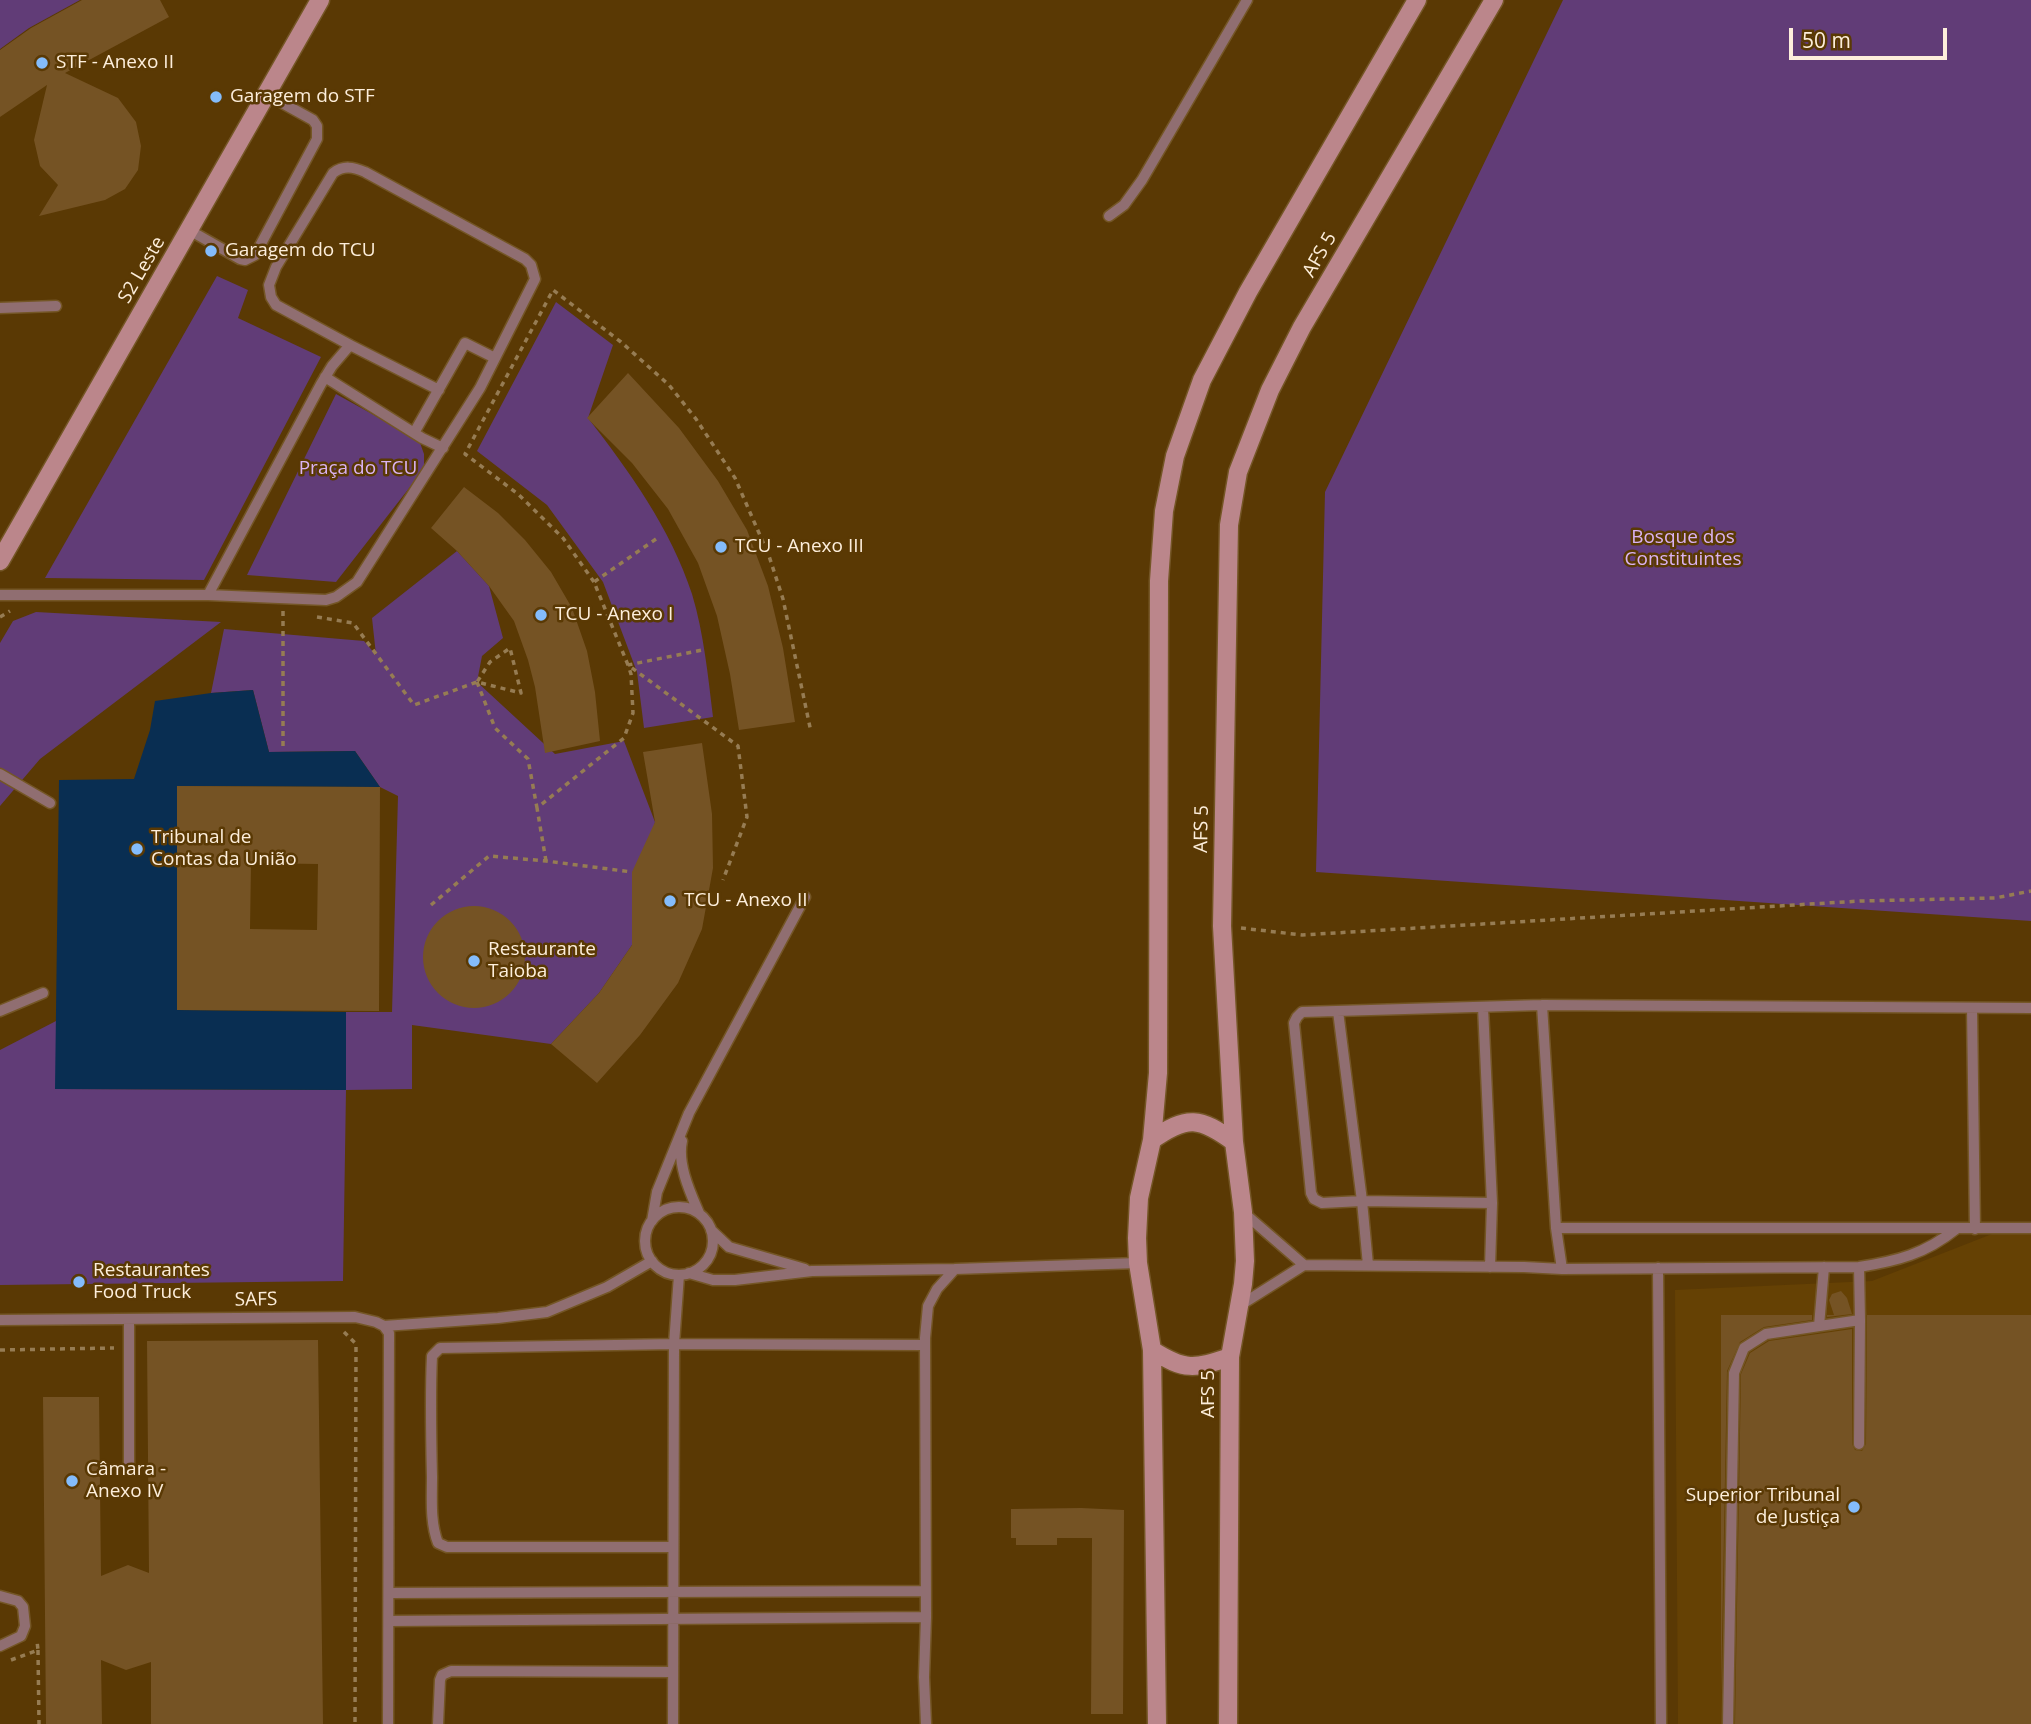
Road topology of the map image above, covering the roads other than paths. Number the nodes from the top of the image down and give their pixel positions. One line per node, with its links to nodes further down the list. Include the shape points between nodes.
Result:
1 (320, 0): 5 (main road, S2 Leste)
2 (1247, 0): 6 (lane, via 1142,180 1124,205)
3 (1417, 0): 30 (main road, via 1248,292 1202,380 1175,456 1164,512 1159,581 1158,1045)
4 (1494, 0): 31 (main road, AFS 5, via 1302,327 1270,390 1238,472 1229,525 1222,926)
5 (266, 94): 7 (main road, S2 Leste); 7 (lane, via 313,120 318,131 256,255 240,259)
6 (1109, 216)
7 (189, 230): 16 (main road, S2 Leste)
8 (56, 306): 9 (lane)
9 (0, 307)
10 (350, 345): 11 (lane, via 276,305 269,285 333,173 348,167 365,172 531,265 535,279); 12 (lane); 13 (lane)
11 (495, 358): 13 (lane, via 465,343); 15 (lane)
12 (325, 377): 14 (lane); 18 (lane)
13 (439, 390): 14 (lane)
14 (414, 433): 15 (lane)
15 (443, 449): 18 (lane, via 357,582 346,591 326,600)
16 (0, 561)
17 (0, 595): 18 (lane)
18 (208, 595)
19 (0, 774): 20 (lane)
20 (50, 803)
21 (805, 898): 29 (lane)
22 (43, 993): 27 (lane)
23 (1542, 1005): 24 (lane); 25 (lane); 37 (lane)
24 (1483, 1007): 28 (lane); 33 (lane)
25 (1972, 1008): 26 (lane); 40 (lane)
26 (2031, 1008)
27 (0, 1011)
28 (1338, 1011): 32 (lane); 32 (lane, via 1302,1012 1294,1023 1311,1193 1322,1203)
29 (689, 1113): 35 (lane, via 681,1149 687,1184); 36 (lane, via 657,1192)
30 (1152, 1140): 31 (main road, via 1171,1126 1196,1121); 43 (main road, via 1139,1198)
31 (1234, 1143): 34 (main road, AFS 5)
32 (1362, 1201): 33 (lane); 45 (lane)
33 (1492, 1203): 46 (lane)
34 (1243, 1212): 44 (lane); 54 (main road, AFS 5, via 1245,1261)
35 (699, 1213): 36 (lane, via 669,1208); 41 (lane)
36 (652, 1221): 42 (lane, via 645,1241)
37 (1556, 1228): 39 (lane); 51 (lane)
38 (2031, 1228): 40 (lane)
39 (1956, 1229): 40 (lane); 47 (lane, via 1920,1252)
40 (1975, 1229)
41 (711, 1230): 52 (lane, via 729,1247); 53 (lane, via 713,1241 706,1261)
42 (652, 1261): 53 (lane, via 669,1273); 58 (lane, SAFS, via 607,1287 547,1312)
43 (1138, 1263): 50 (lane); 62 (main road)
44 (1304, 1265): 45 (lane); 54 (lane)
45 (1368, 1265): 46 (lane)
46 (1490, 1267): 51 (lane)
47 (1859, 1267): 49 (lane); 57 (lane)
48 (1658, 1268): 49 (lane); 51 (lane); 82 (lane)
49 (1824, 1268): 59 (lane)
50 (955, 1269): 52 (lane); 61 (lane, via 928,1306)
51 (1562, 1269)
52 (812, 1271): 53 (lane, via 735,1280)
53 (684, 1274): 60 (lane)
54 (1238, 1306): 63 (main road, AFS 5)
55 (129, 1319): 56 (lane, SAFS); 58 (lane, SAFS, via 355,1317); 65 (lane)
56 (0, 1320)
57 (1860, 1320): 59 (lane); 64 (lane)
58 (384, 1326): 69 (lane, via 389,1334)
59 (1819, 1326): 83 (lane, via 1766,1334 1744,1348 1734,1373)
60 (674, 1344): 61 (lane); 66 (lane); 66 (lane, via 440,1348 432,1356 430,1398 438,1543 447,1547)
61 (925, 1345): 67 (lane)
62 (1152, 1350): 63 (main road, via 1172,1363 1191,1367); 80 (main road)
63 (1230, 1357): 81 (main road, AFS 5)
64 (1859, 1444)
65 (129, 1466)
66 (673, 1547): 68 (lane)
67 (925, 1591): 68 (lane); 71 (lane)
68 (673, 1592): 69 (lane); 72 (lane)
69 (389, 1593): 73 (lane)
70 (0, 1596): 74 (lane, via 18,1601 25,1615 21,1636)
71 (926, 1617): 72 (lane); 79 (lane)
72 (673, 1619): 73 (lane); 75 (lane)
73 (388, 1621): 76 (lane)
74 (0, 1646)
75 (673, 1672): 77 (lane, via 451,1671 440,1680); 78 (lane)
76 (388, 1724)
77 (438, 1724)
78 (673, 1724)
79 (926, 1724)
80 (1157, 1724)
81 (1228, 1724)
82 (1661, 1724)
83 (1728, 1724)

